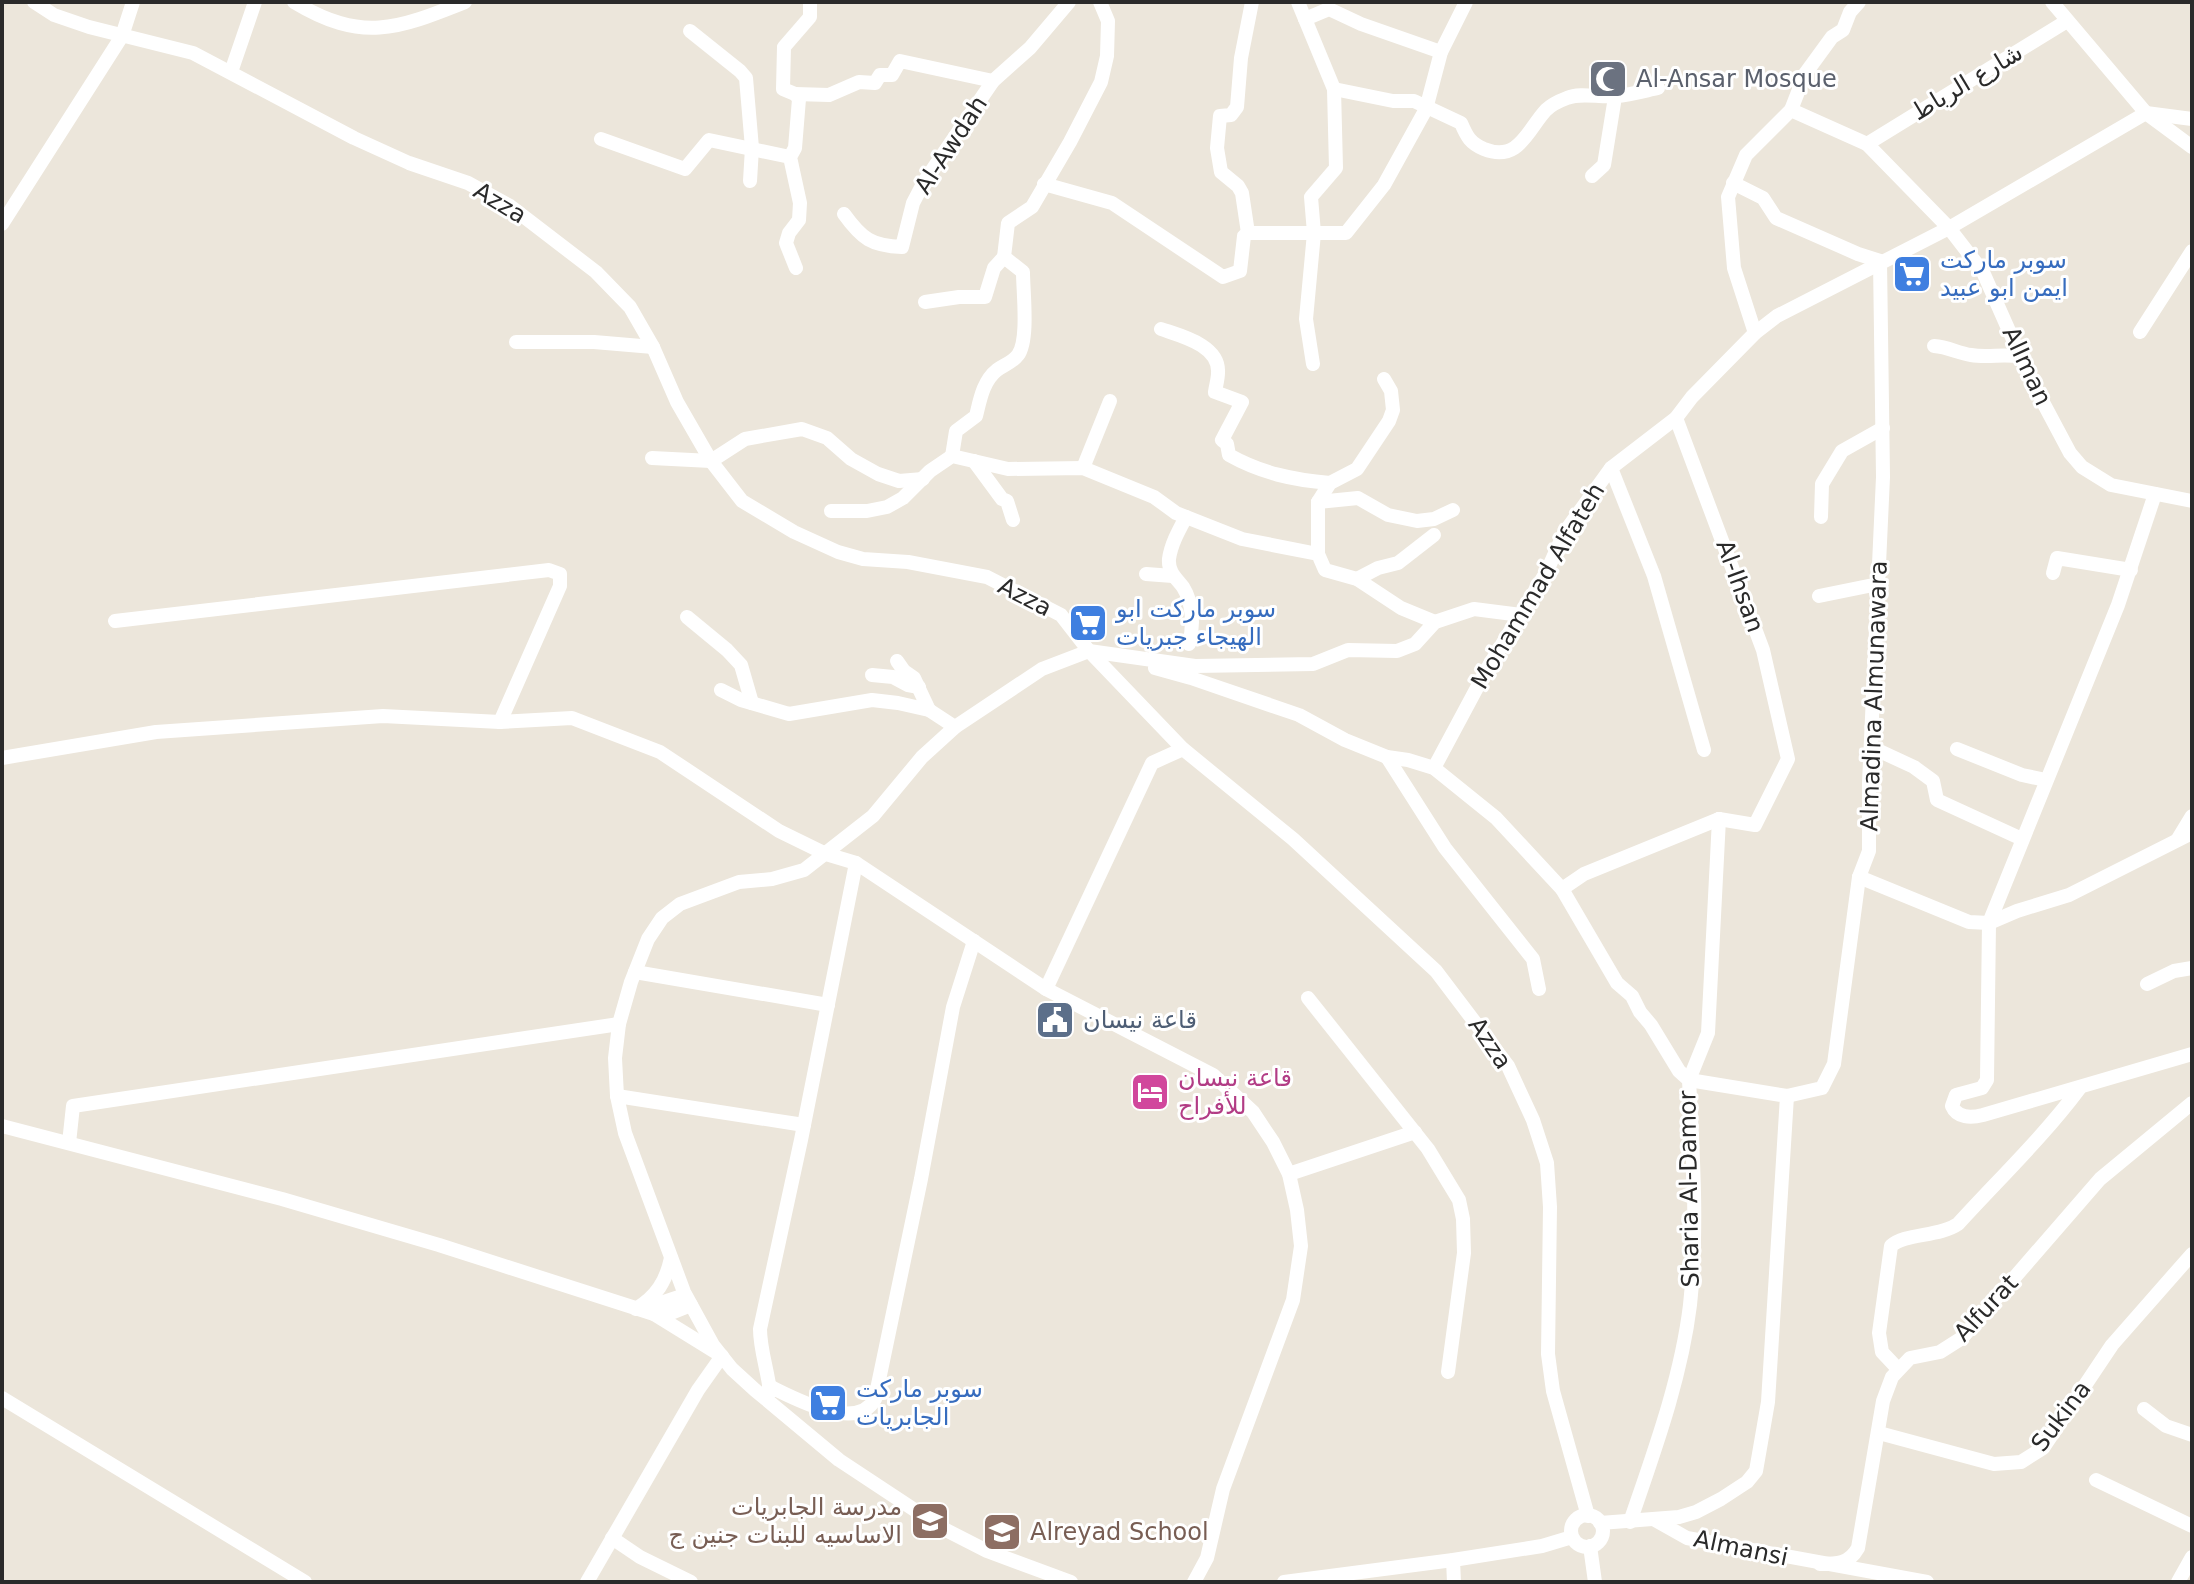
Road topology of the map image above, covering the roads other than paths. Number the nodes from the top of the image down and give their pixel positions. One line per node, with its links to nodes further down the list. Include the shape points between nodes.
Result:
1 (34, 2): 17 (street, Azza, via 54,15)
2 (133, 2): 17 (street)
3 (255, 2): 19 (street)
4 (294, 2): 5 (street, via 324,19 378,30)
5 (465, 2)
6 (810, 2): 23 (street, via 810,17 784,47 783,89)
7 (1069, 2): 20 (street, Al-Awdah)
8 (1100, 2): 37 (street, via 1108,21 1101,82)
9 (1252, 2): 41 (street, via 1237,107 1231,115 1220,116 1217,148 1221,172 1242,193)
10 (1298, 2): 14 (street)
11 (1466, 2): 18 (street)
12 (1859, 2): 26 (street, via 1805,74)
13 (2052, 2): 15 (street)
14 (1305, 19): 18 (street, via 1329,9); 22 (street)
15 (2067, 21): 27 (street); 30 (street, شارع الرباط)
16 (690, 31): 32 (street, via 746,78)
17 (122, 36): 19 (street, Azza, via 193,53); 39 (street)
18 (1441, 52): 25 (street)
19 (231, 72): 53 (street, Azza, via 354,138 468,183 510,206 596,272 630,307)
20 (993, 81): 23 (street, via 900,61 892,75 880,75 875,83 859,82 829,95); 38 (street, Al-Awdah, via 918,193 902,247 879,246 857,233)
21 (1658, 88): 24 (street)
22 (1334, 89): 25 (street, via 1414,101); 42 (street, via 1336,168 1311,197)
23 (795, 94): 33 (street, via 797,128)
24 (1615, 97): 25 (street, via 1570,96 1548,107 1531,133 1509,150 1476,146 1461,123); 34 (street, via 1604,165)
25 (1426, 109): 42 (street, via 1384,185 1354,226 1346,233)
26 (1791, 110): 30 (street, AlIman); 36 (street, via 1746,155)
27 (2146, 113): 28 (street); 31 (street); 40 (street, Mohammad Alfateh)
28 (2192, 119)
29 (601, 139): 32 (street, via 685,169 709,140)
30 (1867, 144): 40 (street, AlIman)
31 (2192, 147)
32 (752, 148): 33 (street); 35 (street)
33 (790, 157): 46 (street, via 800,203 799,220 786,243)
34 (1592, 176)
35 (750, 181)
36 (1733, 183): 45 (street, via 1763,198 1776,218); 50 (street, via 1728,197 1734,268)
37 (1044, 184): 41 (street, via 1112,203 1223,277 1240,271); 44 (street, via 1032,207 1008,223)
38 (844, 214)
39 (2, 224)
40 (1949, 228): 45 (street, Mohammad Alfateh); 54 (street, AlIman, via 1983,272)
41 (1248, 233): 42 (street)
42 (1314, 233): 55 (street, via 1306,319)
43 (2192, 251): 49 (street)
44 (1004, 257): 47 (street, via 994,268 985,297); 60 (street, via 1023,272 1020,352 992,376 976,416 956,432)
45 (1880, 261): 50 (street, Mohammad Alfateh); 59 (street, Almadina Almunawara)
46 (796, 268)
47 (925, 302)
48 (1161, 329): 67 (street, via 1211,353 1219,370 1215,392 1242,402 1222,440 1229,455 1264,472)
49 (2140, 332)
50 (1755, 333): 58 (street, Mohammad Alfateh)
51 (516, 342): 53 (street)
52 (1934, 346): 54 (street, via 1968,355)
53 (653, 347): 62 (street, Azza)
54 (2022, 357): 68 (street, AlIman, via 2082,467 2111,485)
55 (1313, 364)
56 (1384, 379): 67 (street, via 1391,391 1389,421 1357,469)
57 (1110, 401): 64 (street)
58 (1676, 418): 65 (street, Mohammad Alfateh); 108 (street, Al-Ihsan, via 1763,650 1788,759 1755,825)
59 (1883, 428): 74 (street, via 1842,451 1822,484); 83 (street, Almadina Almunawara)
60 (952, 456): 63 (street); 66 (street)
61 (652, 458): 62 (street)
62 (711, 461): 66 (street, via 745,439 802,429 827,438 878,474 899,481); 90 (street, Azza, via 742,501 794,532 863,559 987,577 1061,615)
63 (974, 461): 64 (street, via 1008,469); 75 (street, via 1007,501)
64 (1083, 468): 73 (street, via 1154,497)
65 (1611, 468): 85 (street, Mohammad Alfateh, via 1564,533); 102 (street, via 1654,576)
66 (924, 479): 72 (street, via 887,507)
67 (1330, 483): 70 (street)
68 (2155, 494): 69 (street, AlIman); 78 (street)
69 (2192, 501)
70 (1318, 502): 71 (street, via 1358,498 1388,515 1417,521); 77 (street)
71 (1453, 510)
72 (831, 511)
73 (1186, 517): 77 (street, via 1242,539); 81 (street, via 1169,561)
74 (1821, 517)
75 (1013, 520)
76 (1434, 535): 82 (street, via 1398,563)
77 (1318, 554): 82 (street, via 1325,570)
78 (2131, 570): 79 (street, via 2057,558); 106 (street)
79 (2053, 573)
80 (1146, 574): 81 (street)
81 (1173, 576): 89 (street, via 1190,604)
82 (1357, 579): 88 (street, via 1401,608)
83 (1878, 584): 84 (street); 99 (street, Almadina Almunawara)
84 (1819, 596)
85 (1521, 615): 88 (street, via 1474,609); 105 (street, Mohammad Alfateh)
86 (687, 617): 95 (street, via 741,665)
87 (115, 621): 97 (street, via 549,570 560,574 560,586)
88 (1435, 622): 90 (street, via 1415,644 1397,651 1348,650 1313,664 1195,666)
89 (1189, 644)
90 (1089, 651): 98 (street, via 1042,669); 100 (street, Azza); 103 (street, Sharia Al-Damor, via 1299,715)
91 (897, 661): 93 (street)
92 (872, 675): 93 (street)
93 (919, 687): 96 (street)
94 (721, 690): 95 (street)
95 (752, 703): 96 (street, via 789,714 872,700)
96 (929, 710): 98 (street)
97 (500, 722): 104 (street, via 383,716 156,732); 111 (street, via 572,718 660,752 779,831)
98 (955, 727): 111 (street, via 873,816)
99 (1871, 747): 110 (street, via 1933,781 1937,800); 113 (street, Almadina Almunawara, via 1869,851)
100 (1183, 749): 120 (street, via 1152,763); 150 (street, Azza, via 1293,839 1436,971 1508,1066 1547,1163 1548,1354 1553,1391)
101 (1957, 749): 106 (street)
102 (1704, 750)
103 (1387, 757): 105 (street, Sharia Al-Damor); 121 (street, via 1445,848 1533,959)
104 (2, 758)
105 (1434, 768): 114 (street, Sharia Al-Damor, via 1496,818)
106 (2046, 780): 110 (street)
107 (2192, 816): 109 (street)
108 (1719, 819): 114 (street, via 1584,874); 126 (street, via 1708,1033)
109 (2185, 836): 115 (street, via 2069,895)
110 (2022, 839): 115 (street)
111 (826, 854): 112 (street); 118 (street, via 804,870 739,882 680,904 648,939)
112 (856, 863): 116 (street); 123 (street)
113 (1859, 877): 115 (street, via 1969,922); 129 (street, Almadina Almunawara, via 1832,1073 1821,1090)
114 (1562, 889): 126 (street, Sharia Al-Damor, via 1617,983 1632,996)
115 (1989, 923): 127 (street, via 1987,1080 1982,1088 1956,1095 1953,1109 1979,1116)
116 (974, 941): 120 (street); 143 (street, via 953,1007 875,1399 863,1413 841,1413 805,1404)
117 (2192, 968): 119 (street)
118 (635, 972): 123 (street); 124 (street)
119 (2147, 984)
120 (1046, 989): 135 (street, via 1213,1075 1253,1112)
121 (1539, 989)
122 (1308, 998): 133 (street)
123 (828, 1005): 131 (street)
124 (619, 1024): 128 (street); 134 (street, via 73,1106)
125 (2192, 1054): 127 (street)
126 (1689, 1080): 129 (street); 152 (street, Sharia Al-Damor, via 1689,1308 1675,1379)
127 (2080, 1088): 141 (street, via 1958,1224 1891,1246 1879,1333 1882,1352)
128 (617, 1096): 131 (street); 137 (street, via 625,1133)
129 (1787, 1096): 151 (street, via 1768,1402 1758,1465 1747,1482 1721,1499 1679,1517)
130 (2192, 1103): 141 (street, Alfurat, via 2100,1179 1962,1338 1940,1352 1910,1358)
131 (804, 1125): 143 (street, via 760,1329)
132 (2, 1126): 134 (street)
133 (1415, 1132): 135 (street); 142 (street, via 1450,1183 1463,1219 1464,1253)
134 (69, 1143): 139 (street, via 297,1203)
135 (1289, 1174): 164 (street, via 1301,1246 1293,1300 1223,1489 1207,1558)
136 (2192, 1254): 147 (street, Sukina, via 2112,1345 2047,1443 2029,1459 1994,1464)
137 (671, 1258): 138 (street); 139 (street, via 663,1284)
138 (688, 1300): 139 (street, via 671,1313); 140 (street)
139 (644, 1311): 140 (street)
140 (722, 1356): 145 (street); 155 (street)
141 (1898, 1369): 147 (street, via 1883,1401)
142 (1448, 1372)
143 (769, 1386): 145 (street)
144 (2, 1398): 160 (street)
145 (772, 1404): 163 (street, via 839,1460 942,1528)
146 (2144, 1409): 148 (street, via 2166,1426)
147 (1879, 1433): 159 (street, via 1858,1548 1843,1563)
148 (2192, 1435)
149 (2096, 1480): 153 (street)
150 (1594, 1520): 152 (street); 154 (street, via 1574,1522); 156 (street, via 1601,1538)
151 (1654, 1520): 152 (street); 159 (street, Almansi, via 1687,1538)
152 (1630, 1522)
153 (2192, 1526)
154 (1572, 1537): 156 (street, via 1579,1545); 158 (street)
155 (612, 1538): 161 (street); 162 (street)
156 (1590, 1546): 167 (street)
157 (2192, 1557): 169 (street)
158 (1453, 1560): 165 (street); 166 (street)
159 (1820, 1564): 168 (street, Almansi)
160 (305, 1582)
161 (587, 1582)
162 (691, 1582)
163 (1071, 1582)
164 (1194, 1582)
165 (1284, 1582)
166 (1454, 1582)
167 (1595, 1582)
168 (1927, 1582)
169 (2178, 1582)

